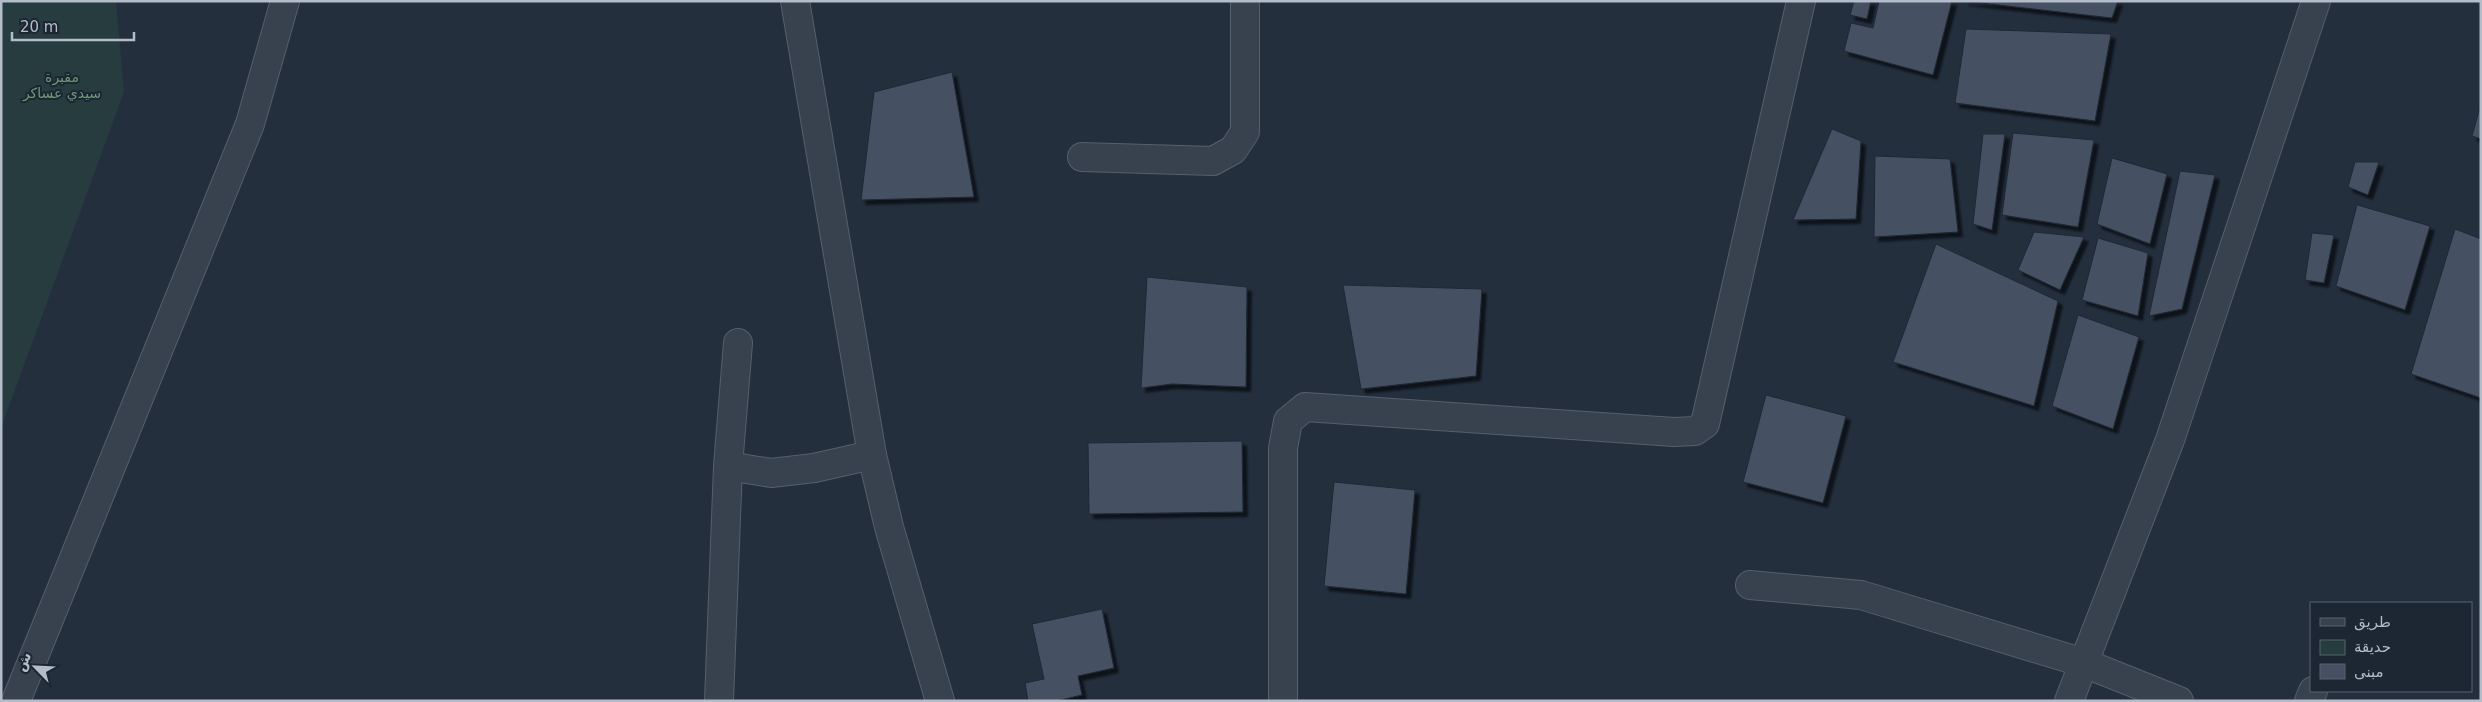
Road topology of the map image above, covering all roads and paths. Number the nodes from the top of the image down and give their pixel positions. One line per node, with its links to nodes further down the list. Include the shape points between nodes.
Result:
1 (285, 1): 12 (street, via 250,124)
2 (795, 1): 8 (street)
3 (1245, 1): 6 (street, via 1245,132 1233,150 1213,161)
4 (1801, 1): 15 (street, via 1705,424 1695,431 1674,432 1305,407 1288,421 1283,448)
5 (2316, 1): 11 (street, via 2170,440)
6 (1082, 157)
7 (738, 344): 9 (street)
8 (872, 455): 9 (street, via 771,474); 14 (street, via 889,527)
9 (728, 466): 13 (street)
10 (1750, 585): 11 (street, via 1862,595)
11 (2084, 663): 16 (street); 17 (street)
12 (16, 701)
13 (719, 701)
14 (940, 701)
15 (1283, 701)
16 (2069, 701)
17 (2179, 701)

